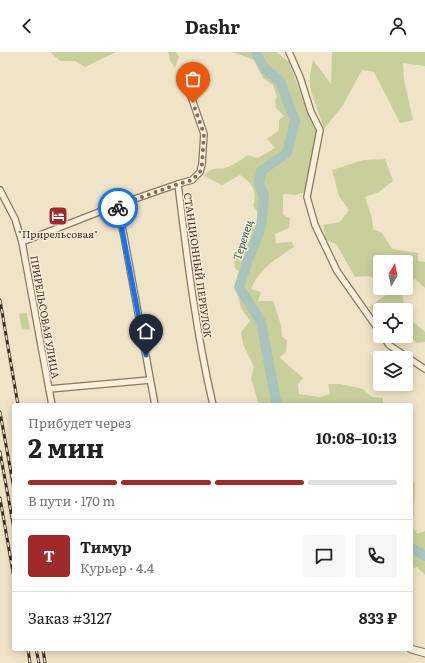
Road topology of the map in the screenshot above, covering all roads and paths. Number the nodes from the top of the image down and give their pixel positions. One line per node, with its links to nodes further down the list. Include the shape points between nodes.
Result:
1 (289, 52): 7 (street, via 320,130 307,197 315,225 337,270)
2 (183, 73): 3 (street, СТАНЦИОННЫЙ ПЕРЕУЛОК, via 204,134 200,172 192,180)
3 (178, 184): 5 (street); 14 (street, СТАНЦИОННЫЙ ПЕРЕУЛОК, via 192,295)
4 (0, 190): 6 (street, ПРИРЕЛЬСОВАЯ УЛИЦА, via 15,218)
5 (117, 206): 6 (street); 10 (street)
6 (22, 242): 11 (street, ПРИРЕЛЬСОВАЯ УЛИЦА)
7 (373, 322)
8 (388, 343): 9 (street)
9 (425, 369)
10 (150, 380): 11 (street); 13 (street)
11 (50, 389): 12 (street, ПРИРЕЛЬСОВАЯ УЛИЦА)
12 (52, 403)
13 (155, 403)
14 (213, 403)
15 (413, 650): 16 (street)
16 (425, 653)

